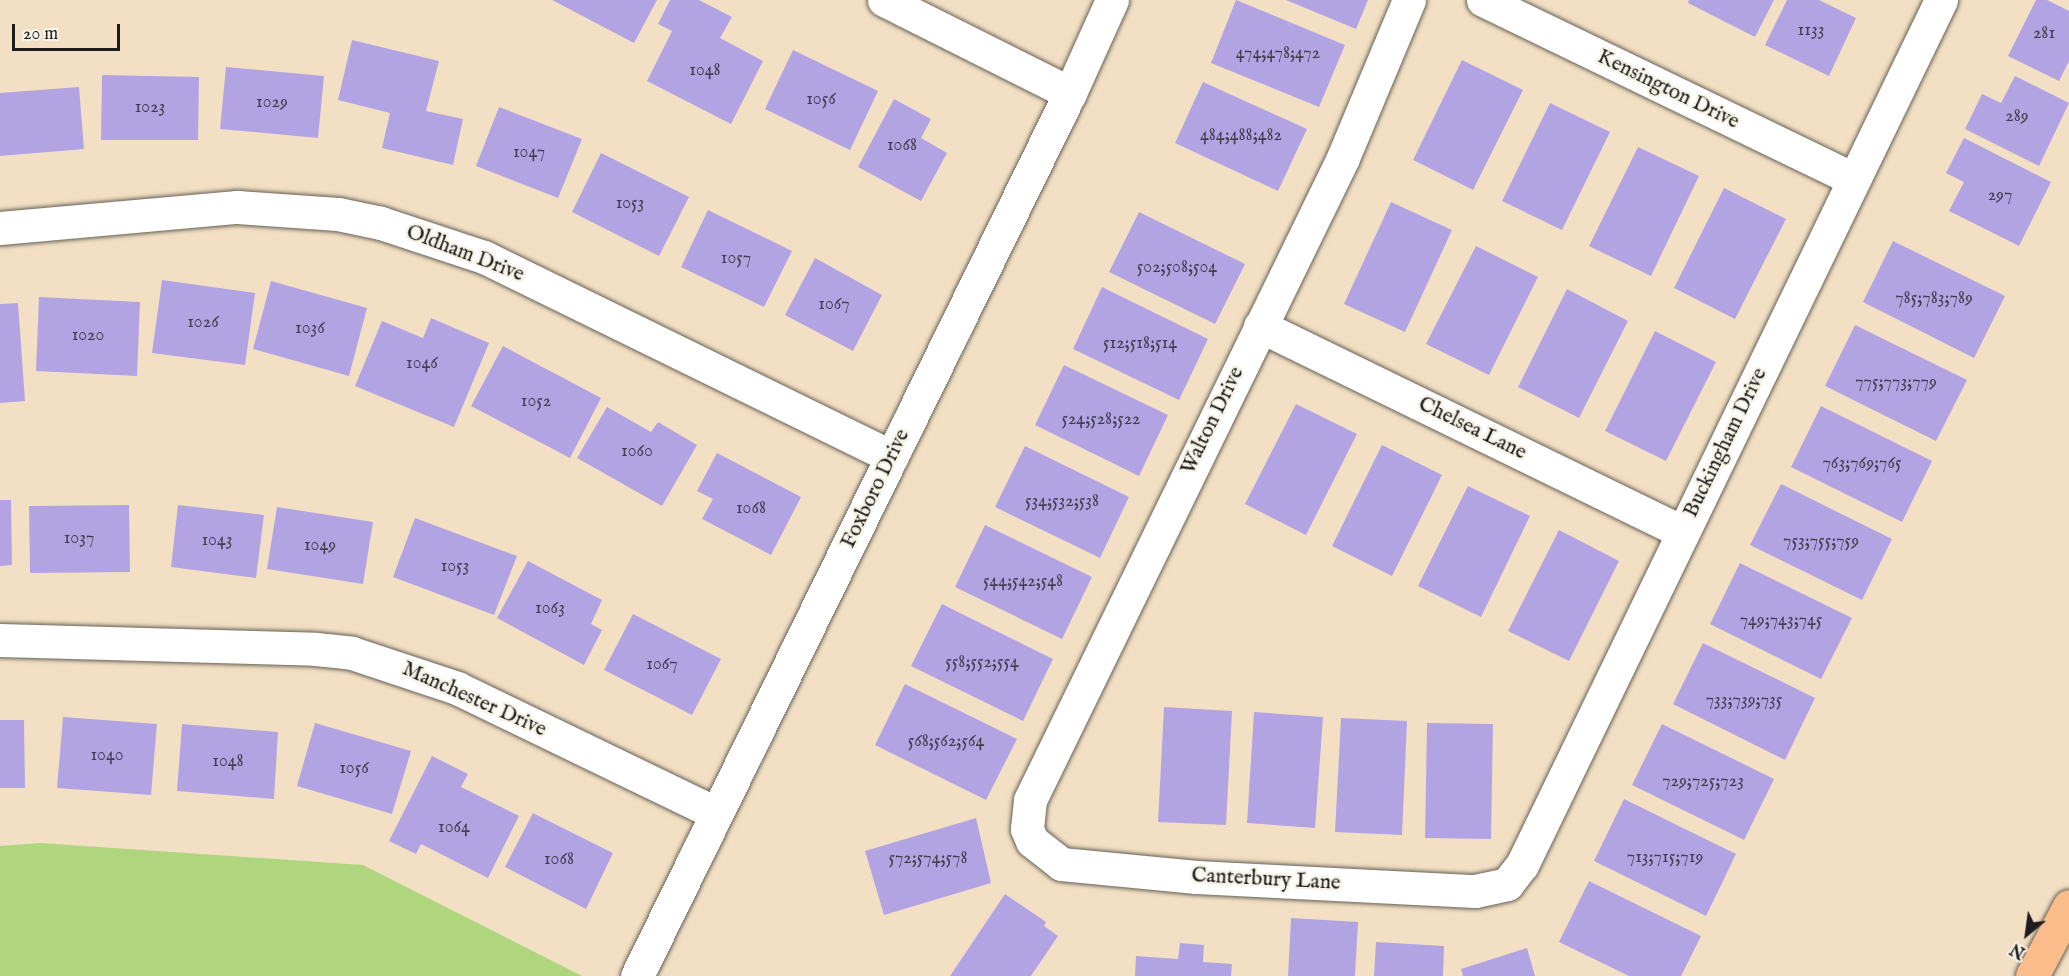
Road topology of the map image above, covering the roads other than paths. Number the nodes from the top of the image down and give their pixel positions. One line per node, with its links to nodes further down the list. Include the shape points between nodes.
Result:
1 (884, 0): 6 (street)
2 (1112, 0): 6 (street, Foxboro Drive)
3 (1409, 0): 9 (street, Walton Drive, via 1343,158)
4 (1483, 0): 7 (street, Kensington Drive)
5 (1941, 0): 7 (street, Buckingham Drive)
6 (1070, 93): 10 (street, Foxboro Drive)
7 (1854, 179): 11 (street, Buckingham Drive)
8 (0, 228): 10 (street, Oldham Drive, via 237,207 338,214 381,223 484,257)
9 (1260, 326): 11 (street, Chelsea Lane); 14 (street, Walton Drive, via 1032,793 1027,814)
10 (892, 457): 13 (street, Foxboro Drive)
11 (1683, 532): 15 (street, Buckingham Drive, via 1522,865)
12 (0, 640): 13 (street, Manchester Drive, via 316,649 352,654 457,688)
13 (716, 813): 17 (street, Foxboro Drive)
14 (1032, 842): 15 (street, Canterbury Lane, via 1050,859 1072,867 1476,891)
15 (1507, 884)
16 (2069, 906): 18 (highway)
17 (637, 976)
18 (2032, 976)

